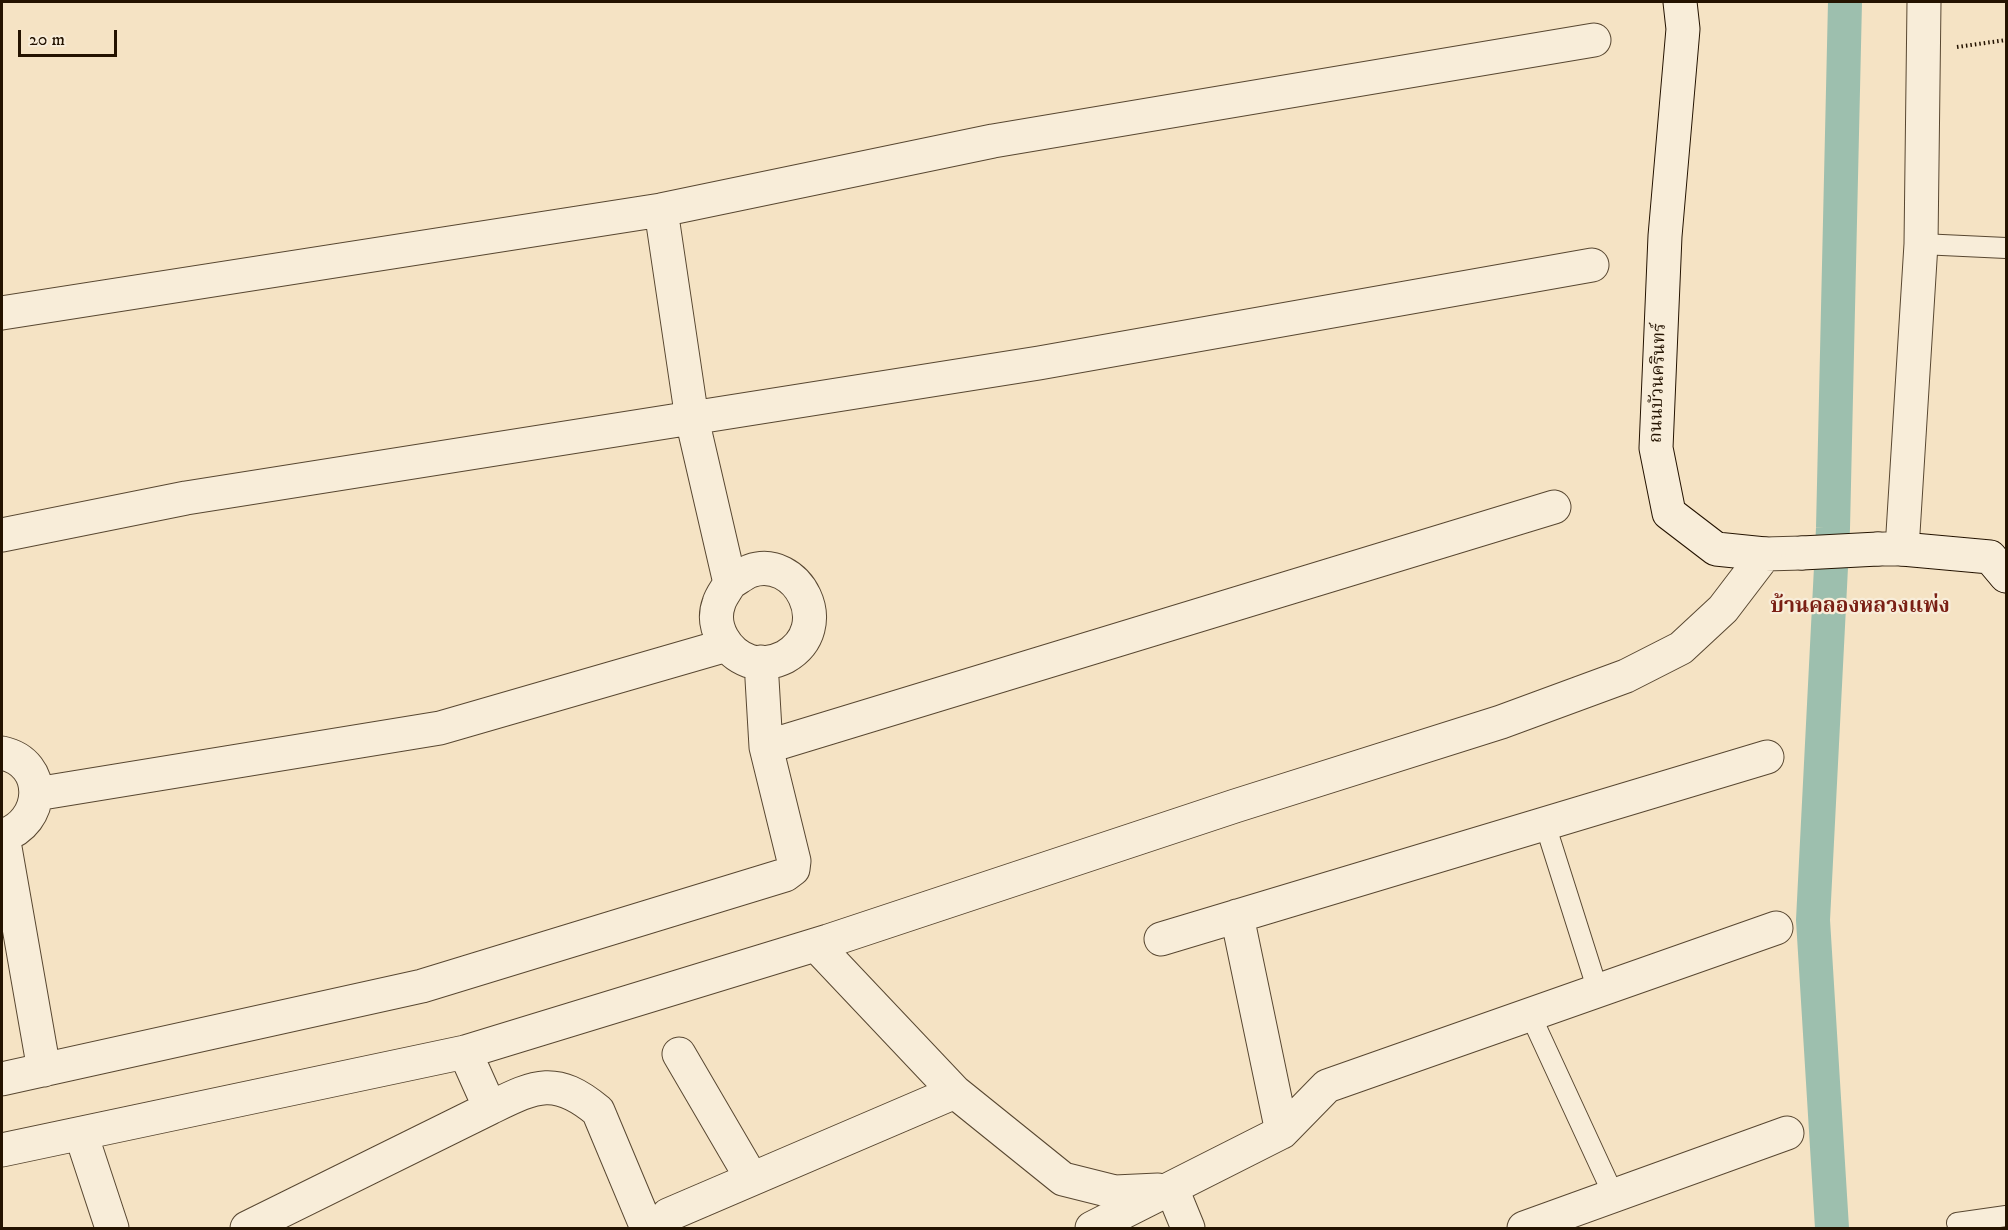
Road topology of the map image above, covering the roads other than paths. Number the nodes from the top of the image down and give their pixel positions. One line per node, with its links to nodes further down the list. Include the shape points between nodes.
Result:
1 (1680, 2): 13 (street, ถนนบัวนครินทร์, via 1683,29 1665,236 1656,448 1669,513 1716,549)
2 (1924, 2): 5 (street)
3 (1594, 40): 4 (street, via 993,141)
4 (661, 210): 8 (street); 9 (street)
5 (1921, 244): 6 (lane); 12 (street)
6 (2007, 248)
7 (1592, 265): 9 (street, via 1039,363)
8 (2, 313)
9 (692, 419): 11 (street, via 186,498); 15 (street)
10 (1554, 507): 18 (street)
11 (2, 535)
12 (1890, 549): 13 (street, ถนนบัวนครินทร์); 14 (street, ถนนบัวนครินทร์, via 1990,557)
13 (1765, 554): 27 (street, via 1723,609 1681,648 1626,676 1501,722)
14 (2007, 576)
15 (730, 583): 16 (street, via 718,604 717,628); 17 (street, via 752,571 776,571 797,583 809,604 809,629 797,650 775,662)
16 (727, 645): 17 (street, via 751,662); 21 (street, via 440,728)
17 (761, 662): 18 (street)
18 (766, 747): 32 (street, via 794,861 793,869 785,875 422,986)
19 (2, 753): 21 (street, via 27,768)
20 (1767, 757): 22 (street)
21 (36, 794): 23 (street, via 27,821)
22 (1545, 824): 24 (street); 28 (lane)
23 (2, 836): 32 (street)
24 (1237, 916): 26 (street); 36 (street)
25 (1776, 928): 28 (street)
26 (1161, 939)
27 (816, 945): 30 (street); 34 (street)
28 (1598, 991): 29 (street)
29 (1530, 1014): 36 (street, via 1327,1086); 42 (lane)
30 (465, 1052): 35 (street); 38 (street)
31 (680, 1054): 40 (street)
32 (44, 1070): 33 (street)
33 (2, 1079)
34 (955, 1092): 40 (street); 41 (street, via 1063,1179 1115,1192)
35 (490, 1108): 45 (street, via 531,1087 558,1088 582,1097 598,1111); 48 (street)
36 (1282, 1132): 41 (street)
37 (1787, 1133): 42 (street)
38 (81, 1134): 39 (street); 47 (street)
39 (2, 1150)
40 (752, 1179): 45 (street)
41 (1172, 1189): 49 (street); 50 (street)
42 (1614, 1196): 44 (street)
43 (2007, 1216): 46 (lane)
44 (1581, 1219): 51 (street)
45 (658, 1222)
46 (1957, 1223)
47 (112, 1228)
48 (247, 1228)
49 (1092, 1228)
50 (1188, 1228)
51 (1524, 1228)

